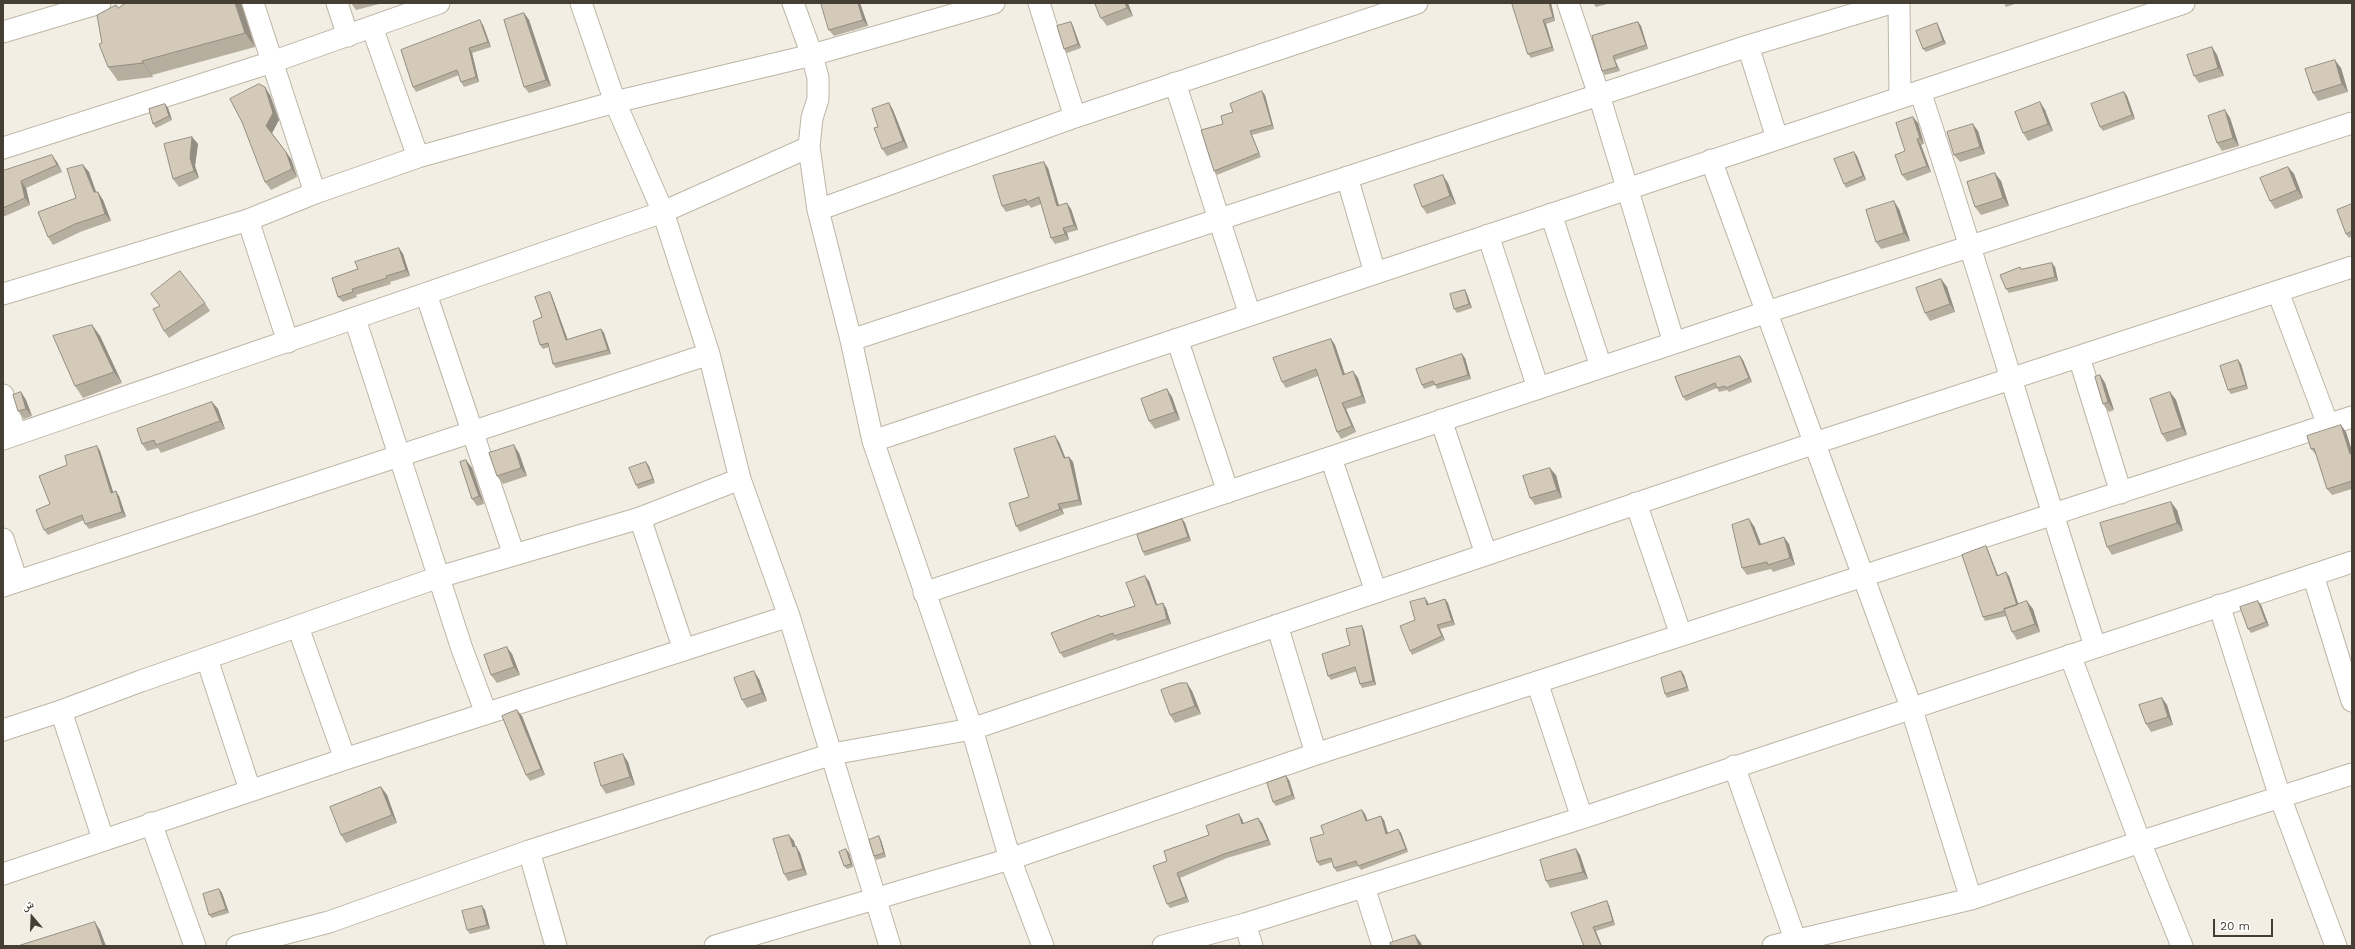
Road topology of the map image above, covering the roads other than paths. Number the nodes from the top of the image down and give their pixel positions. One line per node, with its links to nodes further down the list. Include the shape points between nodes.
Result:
1 (100, 3): 15 (street)
2 (253, 3): 19 (street)
3 (337, 3): 16 (street)
4 (438, 3): 14 (street)
5 (581, 3): 24 (street)
6 (793, 3): 18 (street)
7 (994, 3): 18 (street)
8 (1039, 3): 25 (street)
9 (1417, 3): 20 (street)
10 (1568, 3): 22 (street)
11 (1891, 3): 17 (street)
12 (1899, 3): 23 (street)
13 (2184, 3): 21 (street)
14 (372, 27): 16 (street); 30 (street)
15 (3, 32)
16 (348, 36): 19 (street)
17 (1748, 46): 22 (street); 27 (street)
18 (812, 55): 24 (street); 28 (street, via 818,78 818,99 812,118)
19 (272, 62): 29 (street); 34 (street)
20 (1175, 83): 25 (street); 38 (street)
21 (1920, 91): 23 (street); 41 (street)
22 (1599, 95): 32 (street); 33 (street)
23 (1900, 97): 27 (street)
24 (615, 102): 30 (street); 36 (street)
25 (1075, 117): 35 (street)
26 (2352, 123): 41 (street)
27 (1777, 138): 31 (street)
28 (809, 147): 35 (street); 36 (street)
29 (3, 148)
30 (418, 157): 34 (street)
31 (1711, 160): 33 (street); 47 (street)
32 (1347, 177): 38 (street); 43 (street)
33 (1626, 188): 37 (street); 53 (street)
34 (315, 193): 39 (street)
35 (818, 210): 51 (street)
36 (663, 212): 46 (street); 54 (street)
37 (1551, 214): 40 (street); 56 (street)
38 (1218, 219): 48 (street); 51 (street)
39 (248, 220): 45 (street); 52 (street)
40 (1488, 235): 43 (street); 58 (street)
41 (1971, 246): 47 (street); 57 (street)
42 (2352, 267): 44 (street)
43 (1375, 273): 48 (street)
44 (2278, 292): 55 (street); 62 (street)
45 (3, 294)
46 (426, 294): 49 (street); 63 (street)
47 (1767, 312): 53 (street); 66 (street)
48 (1250, 315): 50 (street)
49 (355, 319): 52 (street); 67 (street)
50 (1177, 339): 65 (street); 70 (street)
51 (852, 340): 65 (street)
52 (288, 342): 64 (street)
53 (1674, 343): 56 (street)
54 (709, 354): 63 (street); 69 (street)
55 (2079, 357): 57 (street); 71 (street)
56 (1602, 367): 58 (street)
57 (2012, 379): 66 (street); 73 (street)
58 (1538, 388): 61 (street)
59 (3, 394): 64 (street)
60 (2352, 417): 62 (street)
61 (1441, 420): 68 (street); 76 (street)
62 (2328, 425): 71 (street)
63 (473, 430): 67 (street); 77 (street)
64 (10, 436)
65 (873, 441): 84 (street)
66 (1816, 443): 72 (street); 81 (street)
67 (399, 454): 80 (street); 82 (street)
68 (1331, 458): 70 (street); 83 (street)
69 (740, 479): 74 (street); 86 (street)
70 (1228, 492): 84 (street)
71 (2121, 492): 73 (street)
72 (1636, 503): 76 (street); 89 (street)
73 (2052, 515): 81 (street); 90 (street)
74 (640, 518): 77 (street); 91 (street)
75 (3, 539): 82 (street)
76 (1486, 554): 83 (street)
77 (514, 555): 80 (street)
78 (2352, 562): 79 (street)
79 (2313, 575): 85 (street); 95 (street)
80 (439, 576): 88 (street); 98 (street)
81 (1864, 576): 89 (street); 96 (street)
82 (10, 583)
83 (1376, 592): 87 (street)
84 (924, 593): 99 (street)
85 (2219, 605): 90 (street); 107 (street)
86 (789, 616): 91 (street); 101 (street)
87 (1277, 625): 99 (street); 102 (street)
88 (298, 627): 93 (street); 103 (street)
89 (1682, 635): 94 (street)
90 (2095, 646): 92 (street)
91 (684, 650): 98 (street)
92 (2070, 655): 96 (street); 111 (street)
93 (207, 659): 97 (street); 106 (street)
94 (1537, 682): 102 (street); 108 (street)
95 (2352, 701)
96 (1911, 707): 104 (street); 117 (street)
97 (61, 711): 100 (street); 110 (street)
98 (486, 713): 103 (street)
99 (972, 729): 101 (street); 113 (street)
100 (3, 730)
101 (832, 754): 112 (street); 116 (street)
102 (1316, 754): 113 (street)
103 (345, 759): 106 (street)
104 (1734, 766): 108 (street); 119 (street)
105 (2352, 774): 107 (street)
106 (250, 790): 109 (street)
107 (2280, 797): 111 (street); 131 (street)
108 (1582, 818): 115 (street)
109 (151, 823): 110 (street); 120 (street)
110 (103, 839): 114 (street)
111 (2140, 842): 117 (street); 130 (street)
112 (529, 851): 121 (street, via 329,922); 122 (street)
113 (1010, 859): 116 (street); 125 (street)
114 (3, 874)
115 (1364, 887): 118 (street); 128 (street)
116 (874, 898): 123 (street); 124 (street)
117 (1971, 899): 119 (street)
118 (1245, 924): 126 (street); 127 (street)
119 (1795, 939): 129 (street)
120 (195, 946)
121 (237, 946)
122 (556, 946)
123 (715, 946)
124 (890, 946)
125 (1043, 946)
126 (1163, 946)
127 (1252, 946)
128 (1384, 946)
129 (1773, 946)
130 (2182, 946)
131 (2336, 946)

